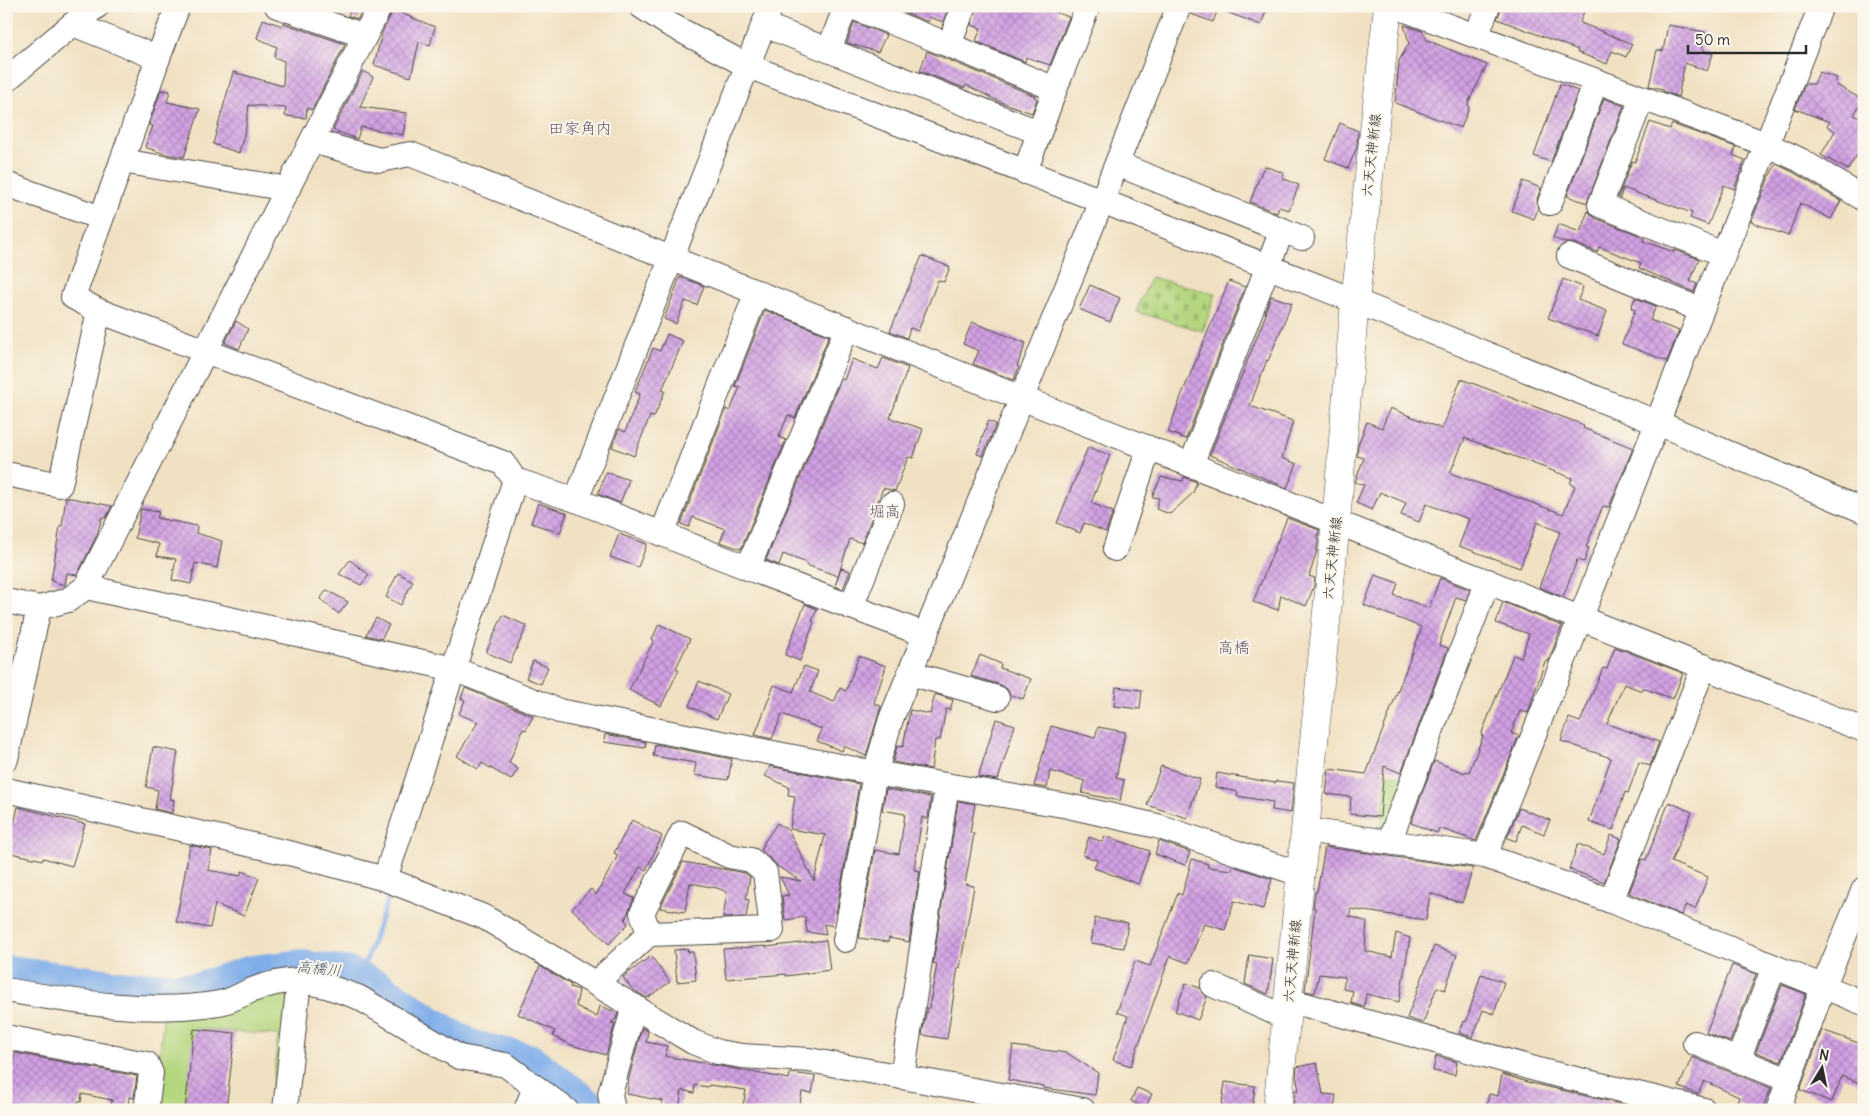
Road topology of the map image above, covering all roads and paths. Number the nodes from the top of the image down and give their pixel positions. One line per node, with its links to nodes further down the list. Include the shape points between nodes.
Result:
1 (97, 6): 15 (street)
2 (178, 6): 20 (street)
3 (277, 6): 16 (street)
4 (380, 6): 16 (street)
5 (641, 6): 21 (street)
6 (848, 6): 18 (street); 19 (street)
7 (964, 6): 18 (street)
8 (1088, 6): 24 (street)
9 (1179, 6): 30 (street)
10 (1388, 6): 43 (main road, 六天天神新線)
11 (1395, 6): 17 (street)
12 (1488, 6): 17 (street)
13 (1821, 6): 28 (street)
14 (768, 16): 19 (street); 21 (street)
15 (73, 24): 20 (street); 22 (street)
16 (365, 36): 27 (street)
17 (1476, 36): 23 (street)
18 (949, 45): 24 (street)
19 (829, 50): 26 (street)
20 (158, 58): 29 (street)
21 (748, 66): 31 (street); 40 (street)
22 (6, 80)
23 (1596, 81): 25 (street); 36 (street)
24 (1055, 89): 26 (street)
25 (1642, 98): 28 (street); 38 (street, via 1600,205)
26 (1038, 132): 31 (street)
27 (312, 140): 33 (street); 40 (street, via 380,160 410,154)
28 (1766, 144): 34 (street, via 1800,160); 38 (street)
29 (122, 162): 33 (street); 37 (street)
30 (1117, 164): 35 (street); 41 (street, via 1292,234)
31 (1025, 172): 35 (street)
32 (6, 184): 37 (street)
33 (288, 189): 47 (street)
34 (1864, 199)
35 (1102, 201): 41 (street); 48 (street)
36 (1550, 203)
37 (101, 218): 45 (street, via 73,297)
38 (1723, 254): 44 (street)
39 (1569, 256): 44 (street)
40 (672, 258): 42 (street); 54 (street)
41 (1268, 267): 43 (street); 51 (street)
42 (757, 292): 46 (street); 58 (street)
43 (1355, 301): 49 (street); 57 (main road, 六天天神新線)
44 (1701, 310): 49 (street)
45 (99, 311): 47 (street); 52 (street, via 60,485)
46 (847, 328): 48 (street); 60 (street)
47 (206, 351): 53 (street, via 503,463); 62 (street)
48 (1021, 398): 50 (street); 67 (street)
49 (1658, 423): 56 (street); 66 (street)
50 (1149, 448): 51 (street); 59 (street)
51 (1190, 465): 57 (street)
52 (6, 474)
53 (515, 480): 54 (street); 69 (street)
54 (576, 500): 58 (street)
55 (892, 504): 64 (street)
56 (1864, 511)
57 (1336, 522): 61 (street); 78 (main road, 六天天神新線)
58 (662, 534): 60 (street)
59 (1115, 549)
60 (748, 568): 64 (street)
61 (1488, 581): 66 (street); 79 (street)
62 (86, 587): 65 (street, via 68,600); 69 (street)
63 (6, 601): 65 (street)
64 (851, 607): 67 (street)
65 (39, 608): 71 (street)
66 (1581, 617): 68 (street); 80 (street)
67 (926, 635): 70 (street)
68 (1704, 666): 73 (street); 84 (street)
69 (454, 668): 75 (street, via 559,711); 82 (street)
70 (910, 673): 72 (street); 75 (street, via 890,719)
71 (14, 683): 74 (street)
72 (997, 698)
73 (1864, 730)
74 (6, 759)
75 (875, 772): 76 (street); 86 (street)
76 (947, 785): 81 (street, via 1068,806 1157,826); 99 (street)
77 (6, 790): 82 (street, via 293,854)
78 (1305, 830): 79 (street); 81 (main road, 六天天神新線)
79 (1389, 842): 80 (street)
80 (1484, 856): 84 (street)
81 (1300, 874): 95 (main road, 六天天神新線)
82 (385, 879): 89 (street, via 484,917)
83 (1864, 889): 91 (street)
84 (1611, 901): 87 (street)
85 (649, 934): 85 (street, via 642,913 682,833 729,856 751,860 765,872 772,930); 89 (street)
86 (845, 940)
87 (1774, 967): 91 (street); 98 (street)
88 (299, 980): 92 (street, via 253,989 221,1003 183,1007 72,1001); 101 (street, via 358,997 459,1058 506,1065); 103 (street)
89 (596, 983): 94 (street)
90 (1213, 985): 95 (street)
91 (1823, 987): 93 (street); 100 (street)
92 (6, 990)
93 (1864, 1003)
94 (634, 1006): 99 (street, via 693,1042 718,1052 810,1060); 106 (street, via 610,1094)
95 (1287, 1009): 108 (main road, 六天天神新線); 109 (street)
96 (6, 1037): 102 (street, via 147,1064 151,1073)
97 (1695, 1043): 98 (street)
98 (1738, 1060): 100 (street)
99 (902, 1077): 107 (street)
100 (1789, 1080): 110 (street)
101 (535, 1087): 104 (street); 105 (street)
102 (146, 1110)
103 (285, 1110)
104 (526, 1110)
105 (566, 1110)
106 (613, 1110)
107 (1083, 1110)
108 (1277, 1110)
109 (1704, 1110)
110 (1778, 1110)

